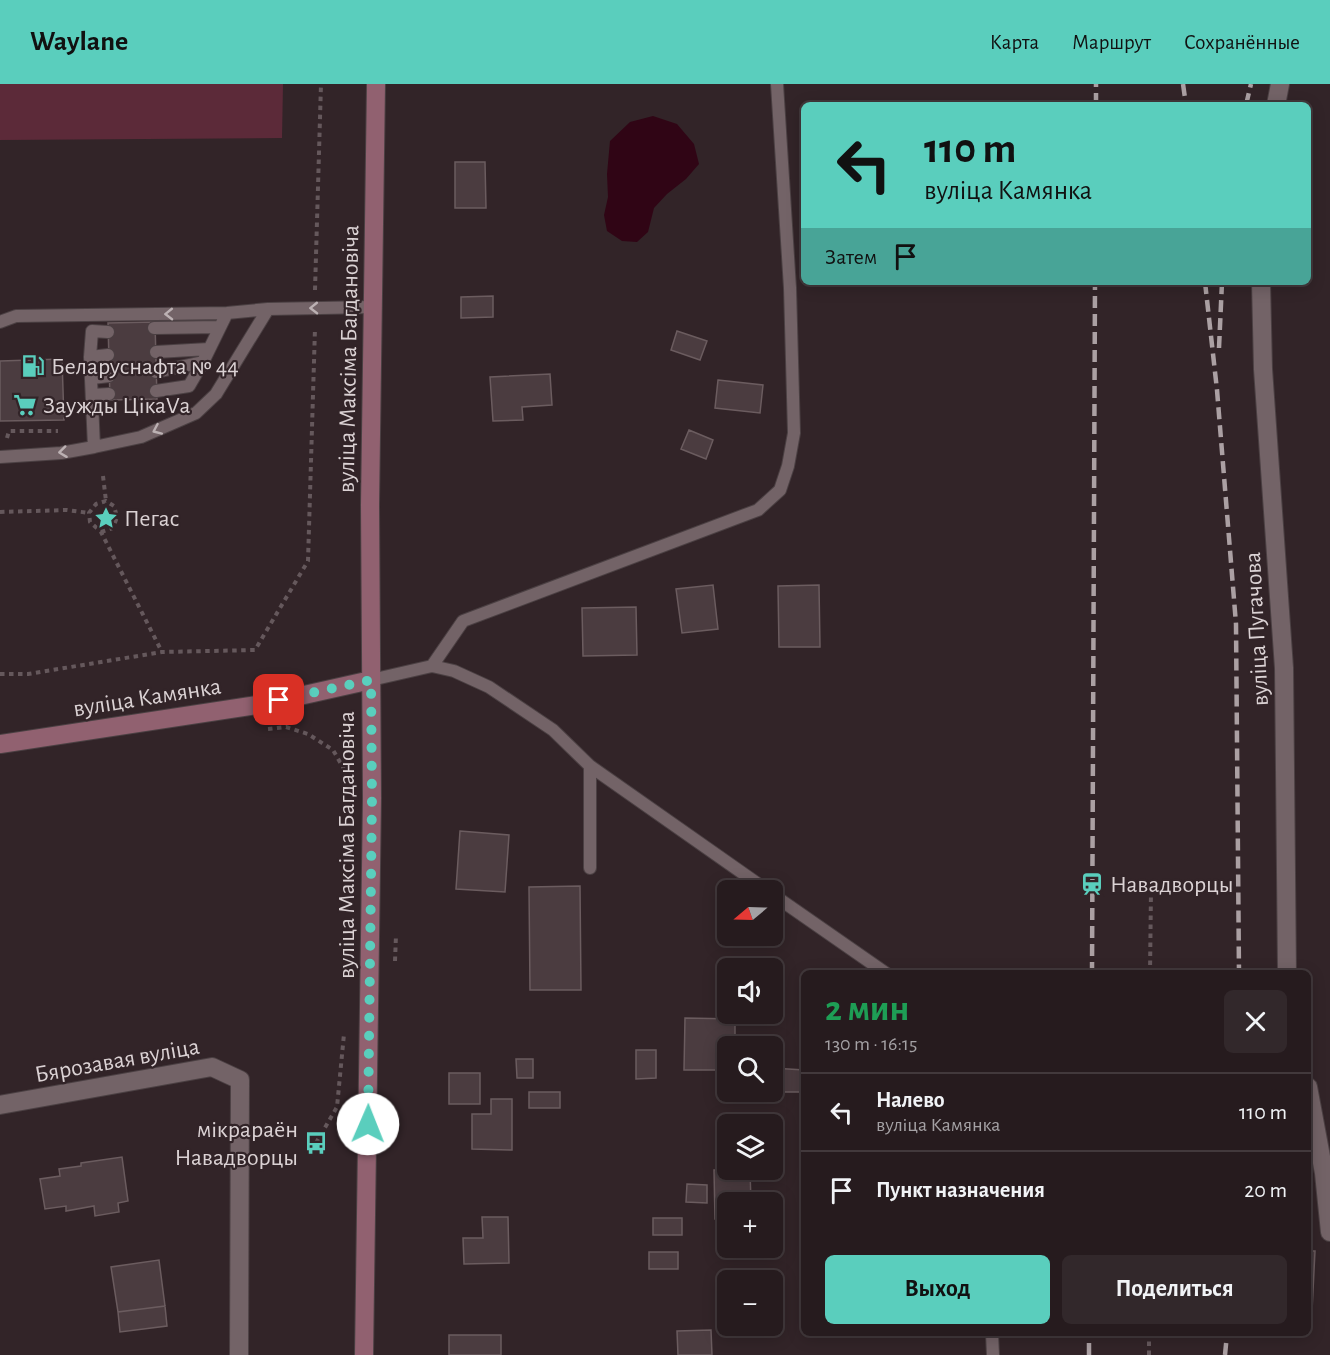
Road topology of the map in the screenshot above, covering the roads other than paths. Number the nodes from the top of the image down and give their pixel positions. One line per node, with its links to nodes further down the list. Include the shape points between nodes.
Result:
1 (376, 84): 6 (main road, вуліца Максіма Багдановіча)
2 (777, 84): 28 (lane, via 790,288 794,433 780,490 758,510 463,621)
3 (1280, 84): 4 (street)
4 (1277, 102)
5 (1261, 285): 36 (street, вуліца Пугачова, via 1263,369 1284,668)
6 (373, 307): 7 (lane, one-way to 7); 29 (main road, вуліца Максіма Багдановіча)
7 (268, 309): 8 (lane); 26 (lane, one-way to 26, via 216,394 196,413 141,437)
8 (228, 313): 9 (lane, one-way to 9); 11 (lane)
9 (90, 315): 10 (lane, via 16,316); 13 (lane)
10 (0, 322)
11 (220, 327): 12 (lane); 15 (lane)
12 (154, 328)
13 (92, 331): 14 (lane); 18 (lane)
14 (108, 332)
15 (209, 349): 16 (lane); 19 (lane)
16 (156, 352)
17 (108, 355): 18 (lane)
18 (90, 357): 22 (lane)
19 (202, 362): 20 (lane); 23 (lane, via 189,386)
20 (156, 372)
21 (109, 376): 22 (lane)
22 (92, 378): 25 (lane)
23 (156, 391)
24 (109, 394): 25 (lane)
25 (92, 395): 26 (lane)
26 (94, 447): 27 (lane, one-way to 27)
27 (0, 457)
28 (432, 666): 29 (lane); 31 (lane, via 489,687 553,730)
29 (371, 680): 30 (main road, вуліца Камянка, via 264,704); 42 (main road, вуліца Максіма Багдановіча)
30 (0, 744)
31 (590, 765): 32 (lane); 33 (lane)
32 (590, 868)
33 (752, 880)
34 (783, 902): 35 (lane)
35 (880, 970)
36 (1287, 970)
37 (1311, 1103): 39 (street)
38 (0, 1105): 41 (street, Бярозавая вуліца, via 212,1067 240,1080)
39 (1330, 1232)
40 (992, 1336): 43 (lane)
41 (239, 1355)
42 (364, 1355)
43 (993, 1355)

